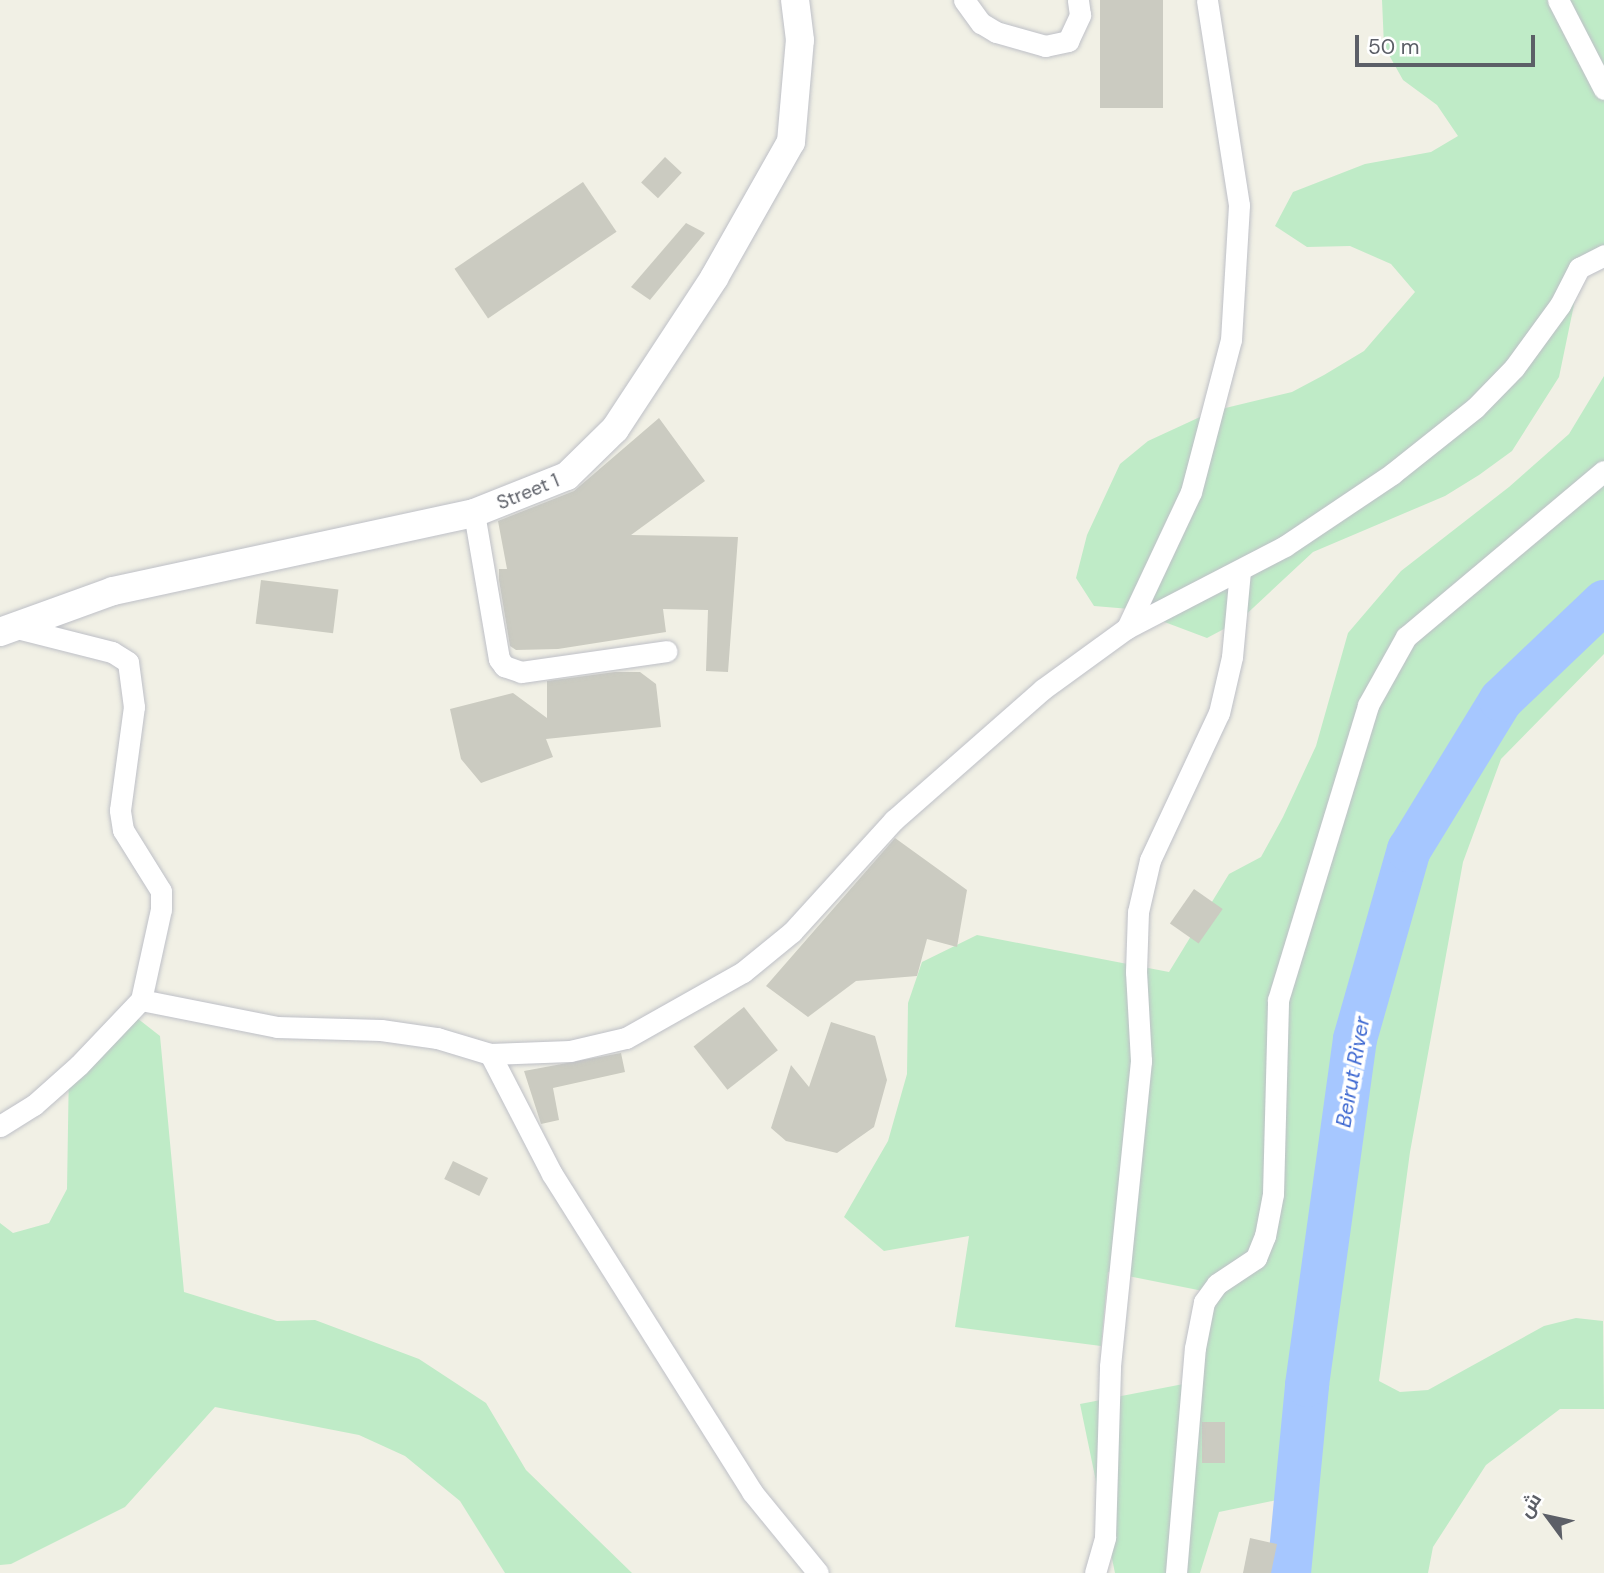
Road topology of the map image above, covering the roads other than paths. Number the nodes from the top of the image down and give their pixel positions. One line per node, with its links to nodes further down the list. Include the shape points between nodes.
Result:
1 (795, 0): 9 (street, Street 1, via 800,40 791,142 714,278 615,429 593,453 556,482)
2 (964, 0): 3 (street, via 981,23 996,32 1045,46 1068,41 1080,15)
3 (1078, 0)
4 (1207, 0): 11 (street, via 1239,205 1231,340 1191,492)
5 (1558, 0): 6 (street)
6 (1604, 89)
7 (1604, 255): 10 (street, via 1579,268 1560,305 1514,368 1475,408 1392,474 1285,547)
8 (1604, 471): 19 (street, via 1406,637 1368,705 1278,1000 1273,1194 1265,1236 1256,1258 1217,1284 1204,1302 1195,1348)
9 (474, 513): 12 (street, Street 1, via 124,588); 13 (street, via 499,659 512,671)
10 (1240, 571): 11 (street); 18 (street, via 1233,657 1219,713 1150,860 1138,912 1141,1061 1110,1366 1105,1537)
11 (1128, 628): 15 (street, via 1043,689 894,820 792,932 743,972 626,1038 570,1051)
12 (7, 629): 14 (street, via 112,652 128,662 134,706 120,810 124,830 161,891)
13 (666, 651)
14 (141, 1000): 15 (street, via 277,1027 381,1030 437,1038); 16 (street, via 61,1081)
15 (490, 1054): 17 (street, via 552,1174 752,1492)
16 (0, 1126)
17 (818, 1573)
18 (1095, 1573)
19 (1176, 1573)

